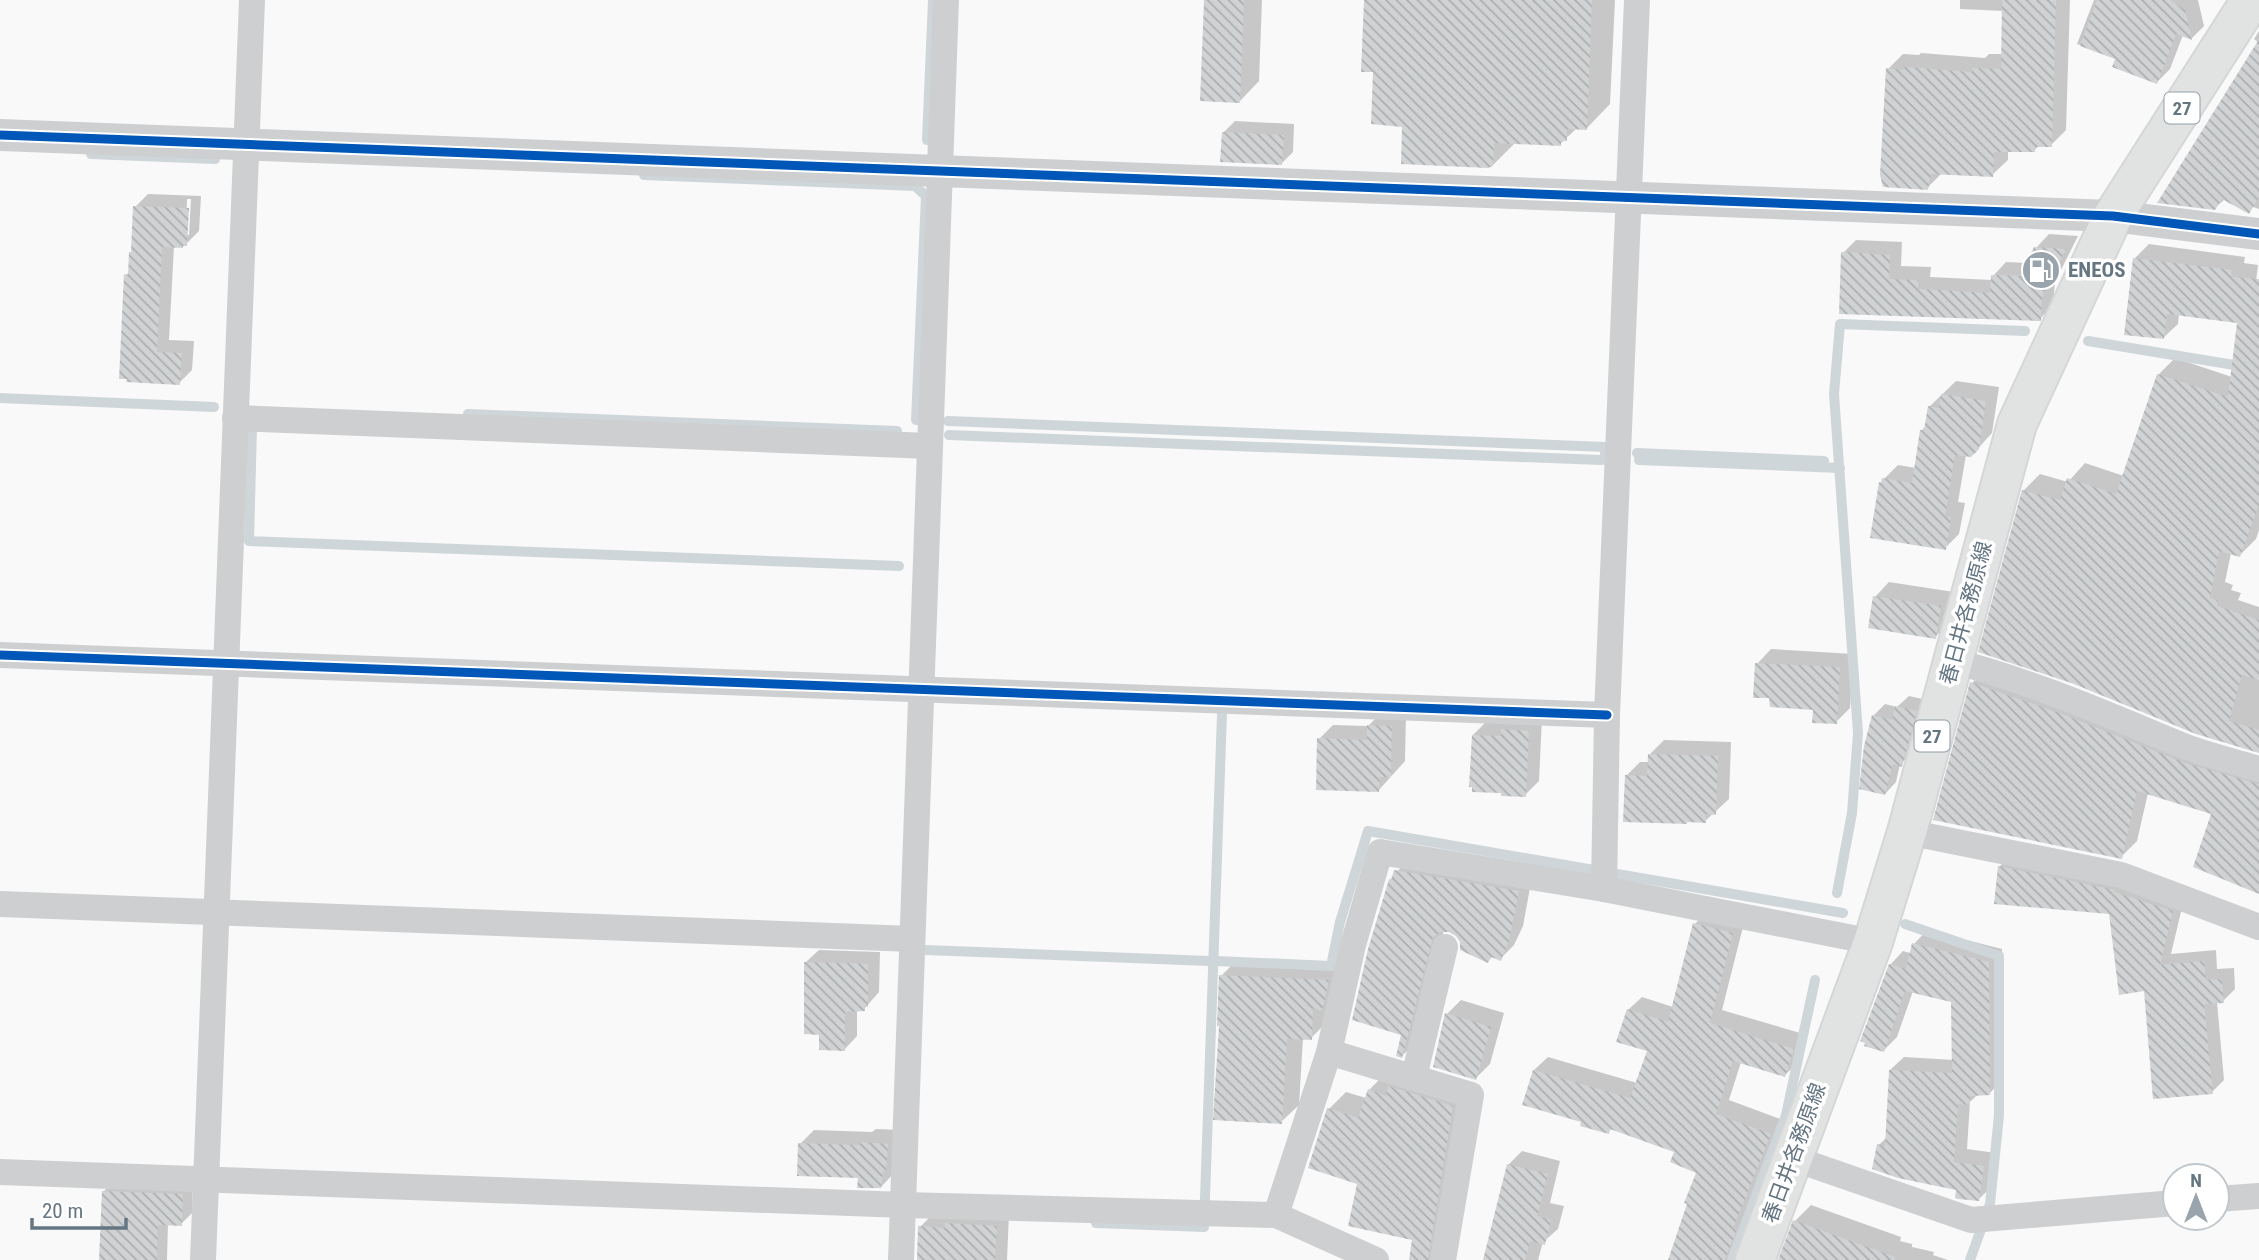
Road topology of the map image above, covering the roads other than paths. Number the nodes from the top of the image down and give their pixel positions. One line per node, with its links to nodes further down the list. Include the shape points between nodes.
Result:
1 (252, 0): 6 (street)
2 (946, 0): 7 (street)
3 (1637, 0): 8 (street)
4 (2251, 0): 9 (main road, 春日井各務原線 / 27)
5 (0, 135): 6 (street)
6 (246, 145): 7 (street); 11 (street)
7 (939, 172): 8 (street); 12 (street)
8 (1630, 197): 9 (street); 17 (street)
9 (2113, 216): 10 (street); 14 (main road, 春日井各務原線 / 27, via 2017,424)
10 (2259, 234)
11 (235, 418): 12 (street); 15 (street)
12 (929, 446): 16 (street)
13 (0, 655): 15 (street)
14 (1953, 661): 18 (street, via 1990,670 2184,746); 19 (main road, 春日井各務原線 / 27)
15 (225, 664): 16 (street); 22 (street)
16 (920, 690): 17 (street); 24 (street)
17 (1607, 715): 20 (street)
18 (2259, 769)
19 (1907, 832): 23 (street, via 2121,875); 25 (main road, 春日井各務原線 / 27)
20 (1604, 889): 25 (street); 27 (street, via 1380,852)
21 (0, 904): 22 (street)
22 (215, 913): 24 (street); 31 (street)
23 (2259, 927)
24 (912, 939): 35 (street)
25 (1873, 942): 29 (main road, 春日井各務原線 / 27)
26 (1445, 947): 28 (street)
27 (1329, 1052): 28 (street); 36 (street)
28 (1414, 1077): 40 (street, via 1471,1095)
29 (1792, 1158): 34 (street, via 1972,1220); 41 (main road, 春日井各務原線 / 27)
30 (0, 1172): 31 (street)
31 (205, 1180): 35 (street); 37 (street)
32 (2259, 1196): 33 (street)
33 (2231, 1198)
34 (2161, 1204)
35 (904, 1205): 36 (street); 38 (street)
36 (1276, 1215): 39 (street)
37 (203, 1260)
38 (901, 1260)
39 (1376, 1260)
40 (1443, 1260)
41 (1755, 1260)

